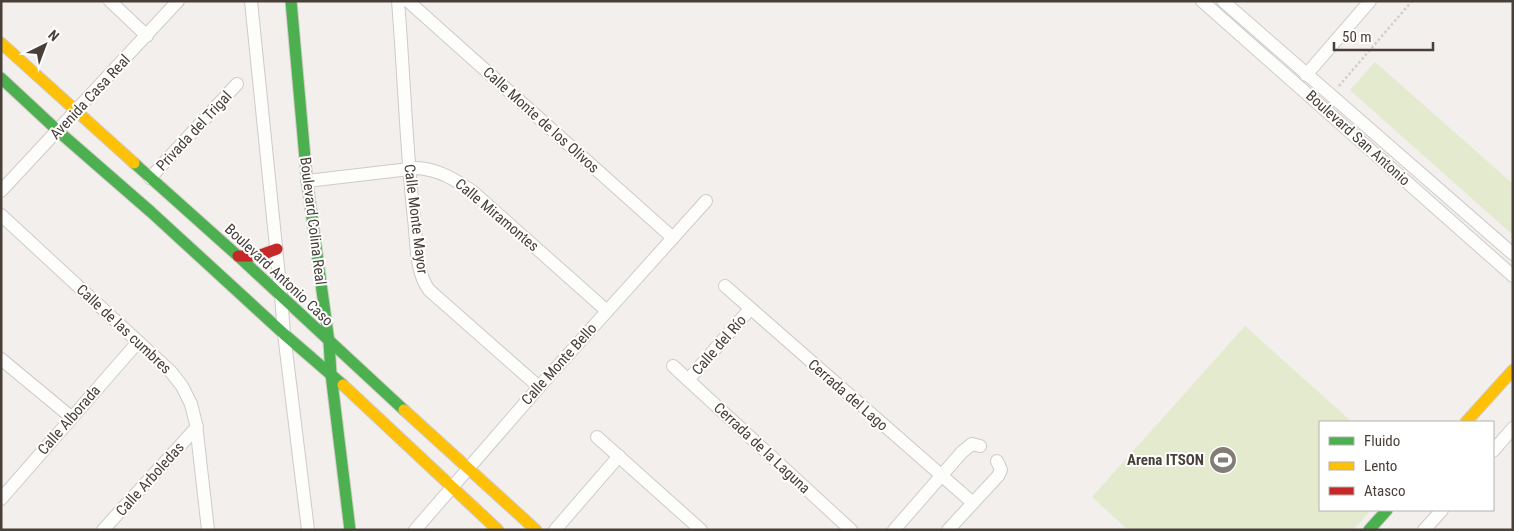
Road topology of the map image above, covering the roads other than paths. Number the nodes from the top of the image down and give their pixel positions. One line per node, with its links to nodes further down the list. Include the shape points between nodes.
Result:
1 (110, 1): 10 (street)
2 (178, 1): 10 (street, Avenida Casa Real)
3 (251, 1): 25 (street)
4 (290, 1): 20 (main road, Boulevard Colina Real)
5 (398, 1): 18 (street, Calle Monte Mayor)
6 (408, 1): 24 (street, Calle Monte de los Olivos)
7 (1202, 1): 13 (street, Boulevard San Antonio)
8 (1223, 1): 13 (street, Boulevard San Antonio)
9 (1369, 2): 13 (street)
10 (147, 36): 16 (street, Avenida Casa Real)
11 (1, 43): 16 (main road, Boulevard Antonio Caso)
12 (1, 78): 17 (main road)
13 (1302, 80): 15 (street); 26 (street, Boulevard San Antonio, via 1331,94); 28 (street, Boulevard San Antonio)
14 (237, 84): 19 (street, Privada del Trigal)
15 (1344, 108)
16 (77, 112): 17 (street, Avenida Casa Real); 19 (main road, Boulevard Antonio Caso)
17 (58, 131): 21 (street, Avenida Casa Real); 33 (main road)
18 (409, 169): 20 (street, Calle Miramontes); 32 (street, Calle Miramontes, via 434,170 472,191); 41 (street, Calle Monte Mayor, via 424,283)
19 (150, 178): 27 (main road, Boulevard Antonio Caso)
20 (307, 181): 35 (main road, Boulevard Colina Real)
21 (1, 191)
22 (706, 201): 24 (street, Calle Monte Bello)
23 (1, 215): 34 (street, Calle de las cumbres)
24 (673, 238): 32 (street, Calle Monte Bello)
25 (277, 249): 27 (main road, via 255,257); 30 (street)
26 (1513, 254)
27 (238, 256): 30 (main road, Boulevard Antonio Caso)
28 (1513, 276)
29 (725, 286): 31 (street, Cerrada del Lago)
30 (282, 296): 33 (street); 35 (main road, Boulevard Antonio Caso)
31 (750, 309): 40 (street, Calle del Río); 52 (street, Cerrada del Lago)
32 (607, 311): 41 (street, Calle Monte Bello)
33 (284, 334): 39 (main road); 60 (street)
34 (138, 342): 42 (street, Calle Alborada); 44 (street, Calle de las cumbres, via 182,386)
35 (329, 342): 39 (main road, Boulevard Colina Real); 51 (main road, Boulevard Antonio Caso)
36 (1, 360): 42 (street)
37 (673, 366): 40 (street, Cerrada de la Laguna)
38 (1513, 370): 43 (main road)
39 (331, 374): 53 (main road); 61 (main road, Boulevard Colina Real)
40 (688, 380): 67 (street, Cerrada de la Laguna)
41 (539, 387): 51 (street, Calle Monte Bello)
42 (71, 418): 54 (street, Calle Alborada)
43 (1467, 421)
44 (197, 427): 58 (street, Calle Arboledas); 59 (street, Calle de las cumbres)
45 (1513, 428): 48 (street)
46 (597, 436): 49 (street)
47 (980, 446): 52 (street, via 969,446)
48 (1494, 450)
49 (619, 456): 65 (street); 66 (street)
50 (997, 461): 55 (street, via 1000,473)
51 (468, 469): 53 (street, Calle Monte Bello); 64 (main road, Boulevard Antonio Caso)
52 (941, 476): 55 (street, Cerrada del Lago); 68 (street)
53 (451, 487): 62 (street, Calle Monte Bello); 63 (main road)
54 (1, 499)
55 (973, 503): 69 (street)
56 (1386, 511): 70 (main road)
57 (1441, 511): 71 (street)
58 (103, 530)
59 (208, 530)
60 (308, 530)
61 (350, 530)
62 (415, 530)
63 (498, 530)
64 (536, 530)
65 (554, 530)
66 (701, 530)
67 (851, 530)
68 (894, 530)
69 (948, 530)
70 (1369, 530)
71 (1424, 530)

